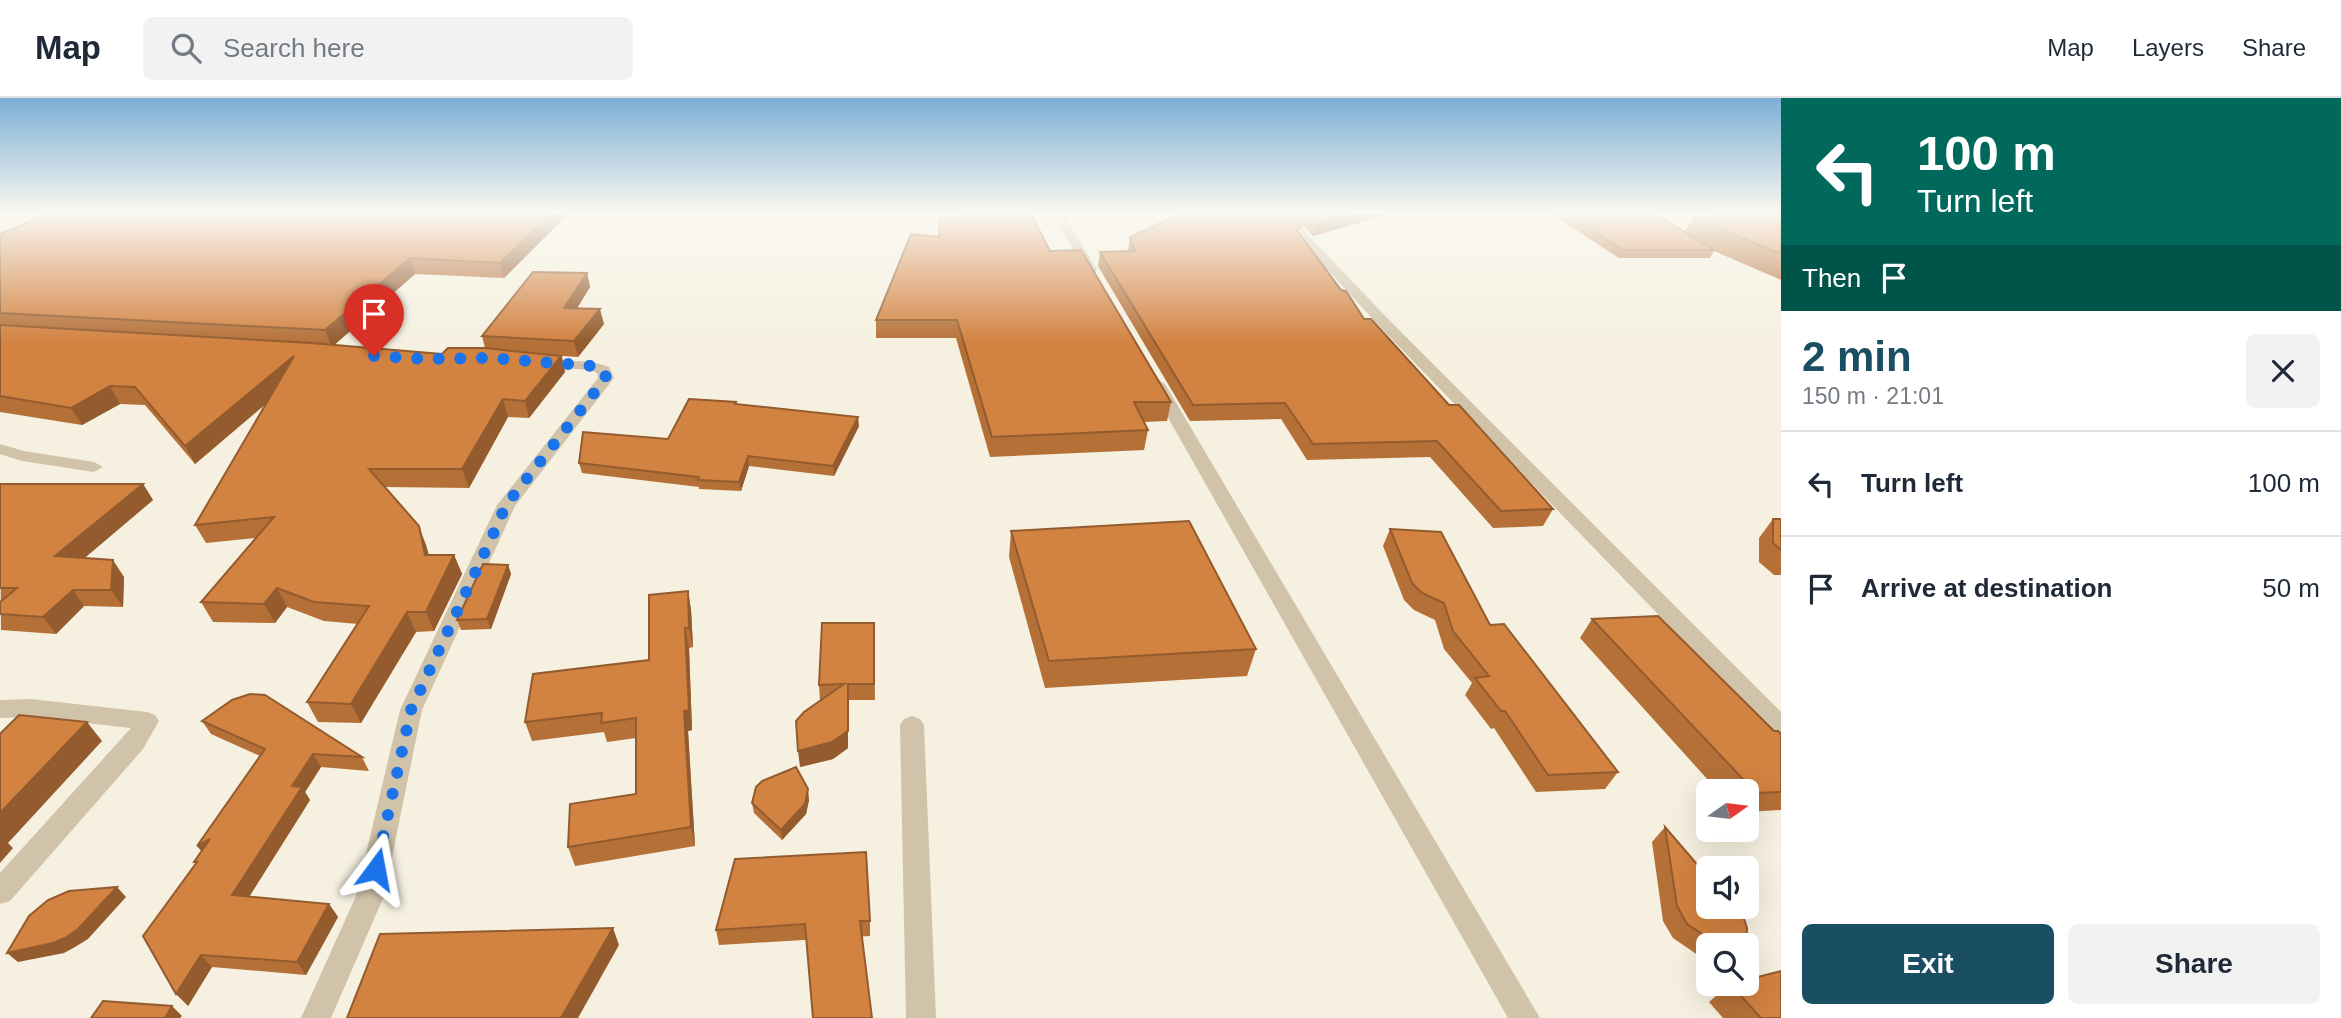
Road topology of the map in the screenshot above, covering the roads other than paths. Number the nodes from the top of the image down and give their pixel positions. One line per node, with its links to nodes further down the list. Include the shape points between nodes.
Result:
1 (1083, 257): 3 (street)
2 (1322, 257): 10 (street)
3 (1100, 286)
4 (518, 360): 12 (street, via 593,366 604,370 606,378 506,505 411,710 370,896)
5 (1149, 370): 14 (street)
6 (0, 449): 7 (street)
7 (94, 467)
8 (0, 709): 11 (street, via 31,708 147,721 135,742)
9 (912, 725): 13 (street)
10 (1781, 727)
11 (0, 892)
12 (316, 1018)
13 (921, 1018)
14 (1525, 1018)

